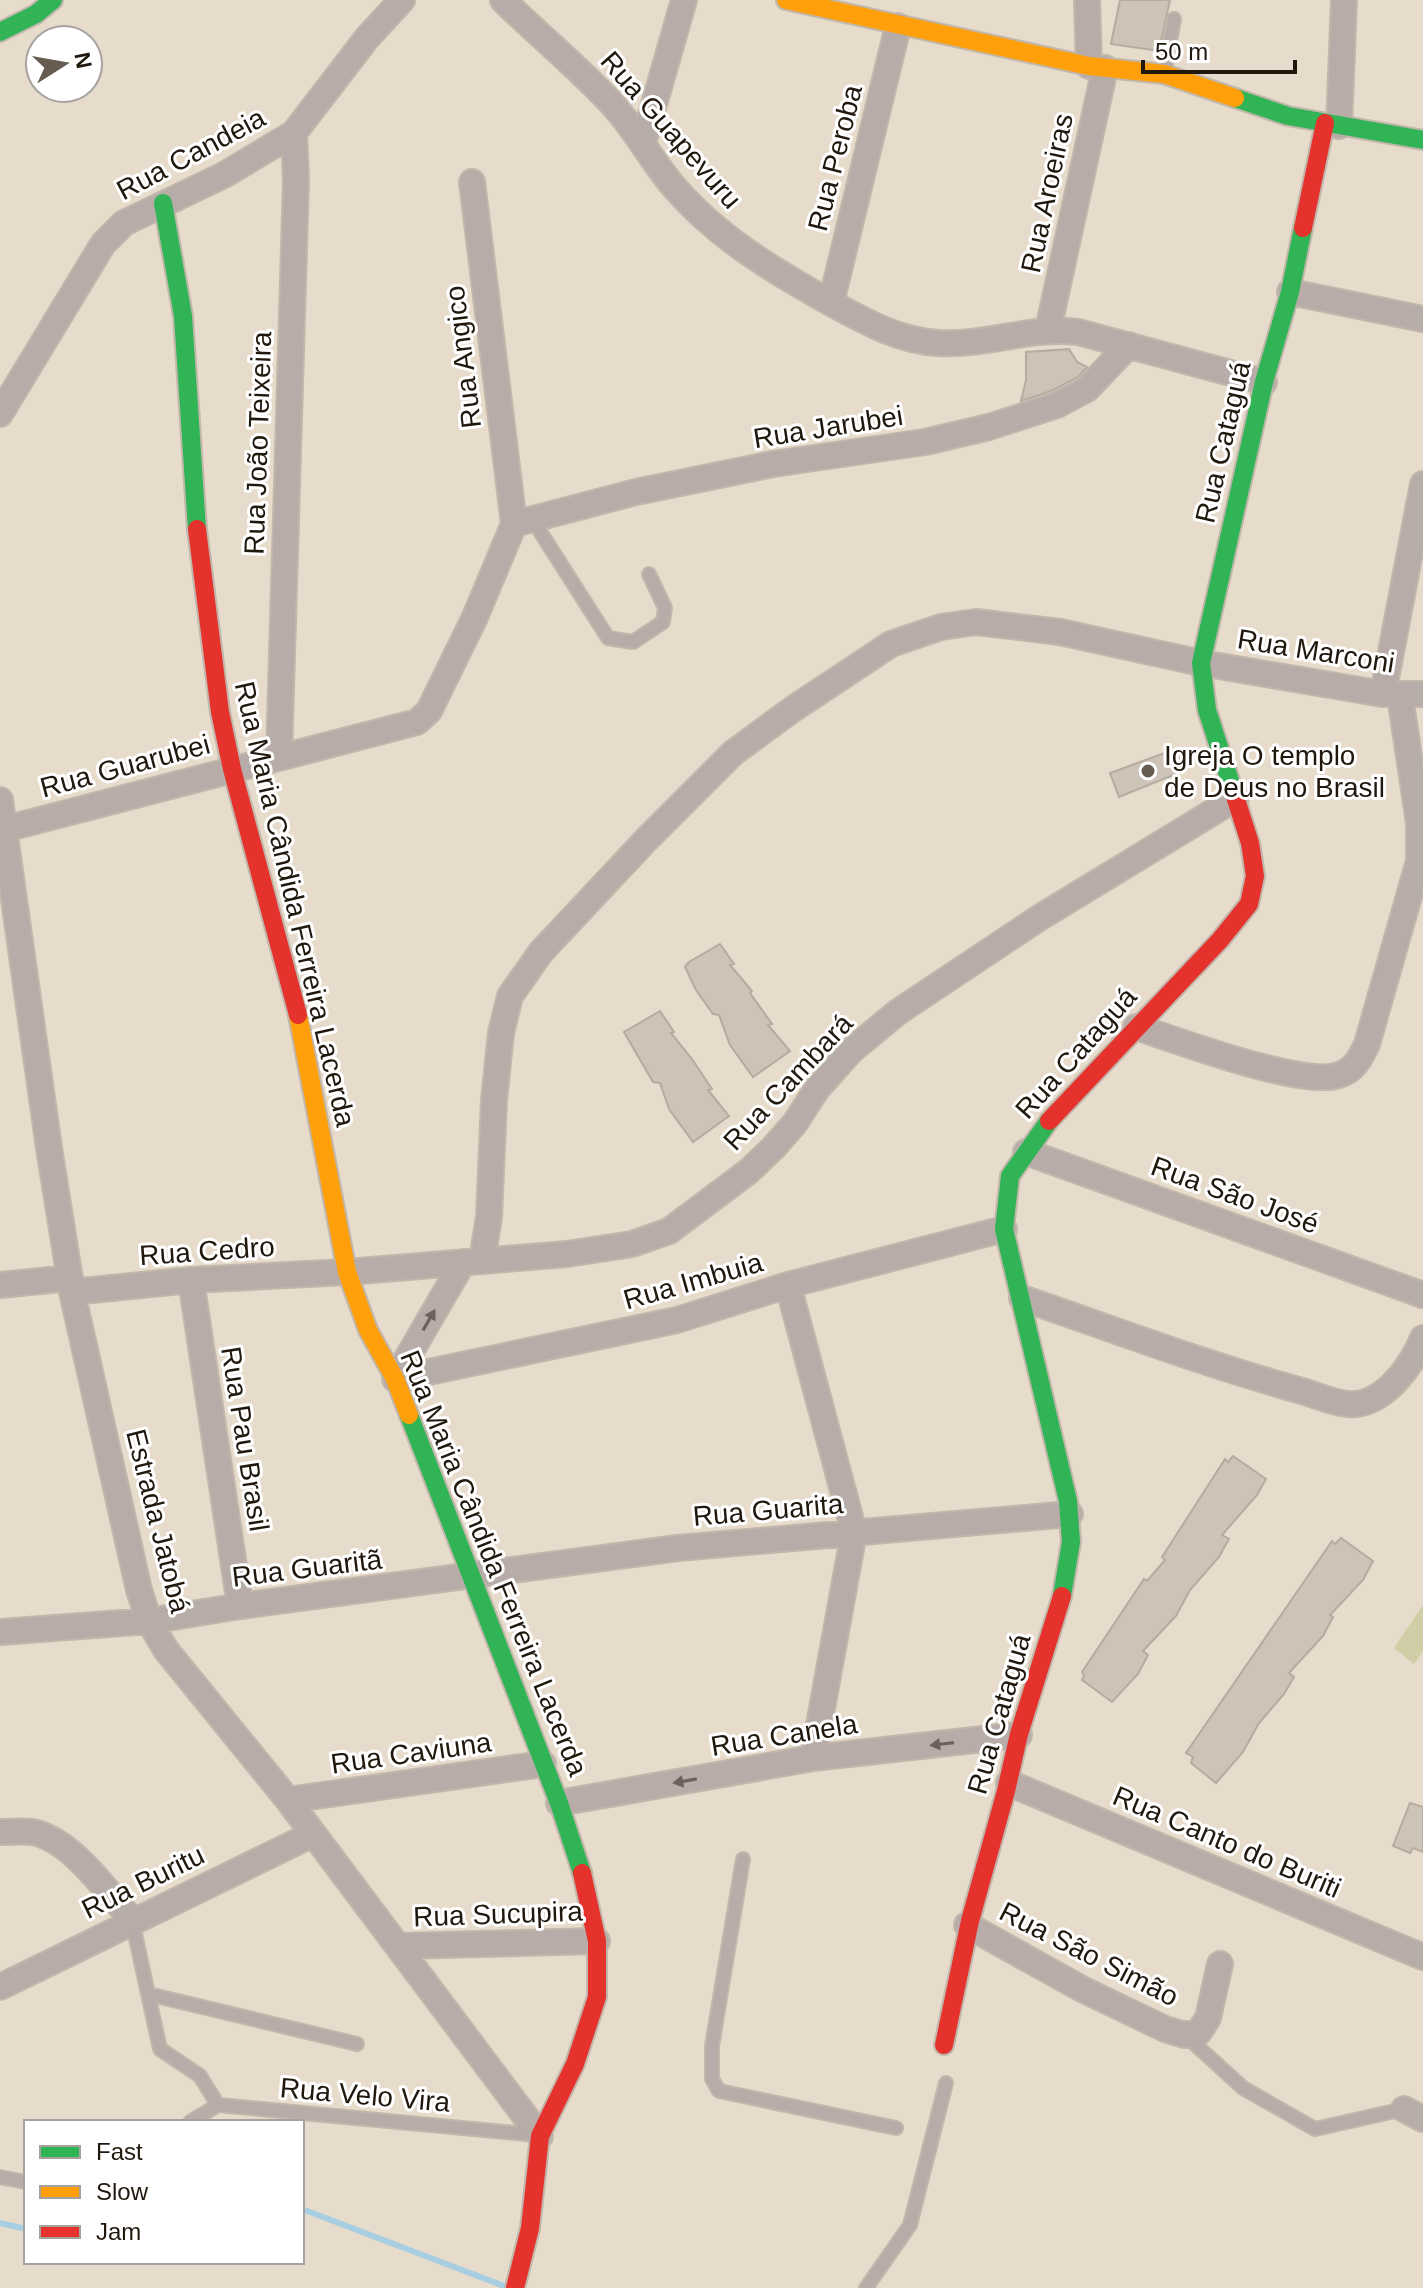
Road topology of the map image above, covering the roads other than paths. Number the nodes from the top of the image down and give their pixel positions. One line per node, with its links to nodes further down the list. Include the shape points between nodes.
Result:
1 (53, 0): 11 (street)
2 (402, 0): 15 (street, Rua Candeia)
3 (503, 0): 17 (street, Rua Guapevuru, via 583,73)
4 (684, 0): 17 (street)
5 (786, 0): 8 (street)
6 (1087, 0): 12 (street, Rua Aroeiras)
7 (1344, 0): 14 (street)
8 (824, 4): 10 (street)
9 (1174, 19): 13 (lane)
10 (898, 26): 12 (street); 21 (street, Rua Peroba)
11 (0, 32)
12 (1097, 67): 13 (street); 23 (street, Rua Aroeiras)
13 (1164, 74): 14 (street, via 1288,116)
14 (1332, 124): 16 (street); 20 (street, Rua Cataguá)
15 (294, 133): 19 (street, Rua Candeia, via 224,175); 32 (street, Rua João Teixeira)
16 (1423, 140)
17 (643, 143): 21 (street, Rua Guapevuru, via 674,188 714,228)
18 (472, 182): 28 (street, Rua Angico)
19 (163, 203): 26 (street, Rua Candeia, via 124,223 103,244); 33 (street, Rua Maria Cândida Ferreira Lacerda, via 183,316 197,534 212,662)
20 (1290, 292): 22 (street); 25 (street, Rua Cataguá)
21 (831, 303): 23 (street, Rua Guapevuru, via 871,325 938,343)
22 (1423, 319)
23 (1048, 330): 24 (street, Rua Guapevuru, via 1094,334)
24 (1129, 345): 25 (street, Rua Guapevuru); 28 (street, Rua Jarubei, via 1087,389 1057,405 989,427 773,464)
25 (1264, 382): 30 (street, Rua Cataguá)
26 (0, 414)
27 (1423, 484): 31 (street)
28 (523, 522): 29 (lane, via 608,638 633,642 663,622 665,608); 32 (street, Rua Guarubei, via 423,717 401,728)
29 (649, 574)
30 (1201, 663): 31 (street, Rua Marconi); 34 (street, Rua Cataguá, via 1207,710); 40 (street, Rua Marconi, via 1060,632 976,622 941,627 891,644 733,753 541,952 510,996 494,1100 489,1217)
31 (1402, 695): 37 (street, via 1419,861 1372,1029 1356,1066 1341,1075 1308,1076 1265,1068)
32 (279, 756): 33 (street, Rua Guarubei)
33 (232, 769): 36 (street, Rua Guarubei); 41 (street, Rua Maria Cândida Ferreira Lacerda, via 294,994)
34 (1236, 798): 37 (street, Rua Cataguá, via 1255,876 1249,904); 40 (street, Rua Cambará, via 898,1012 852,1050 749,1171 669,1231 606,1250)
35 (0, 800): 36 (street, Estrada Jatobá)
36 (5, 829): 44 (street, Estrada Jatobá)
37 (1136, 1027): 38 (street, Rua Cataguá)
38 (1026, 1152): 39 (street, Rua Cataguá, via 1010,1176); 46 (street, Rua São José)
39 (1004, 1229): 45 (street, Rua Imbuia); 47 (street, Rua Cataguá)
40 (473, 1261): 41 (street, Rua Cambará); 49 (street, one-way to 40)
41 (347, 1272): 42 (street, Rua Cedro); 49 (street, Rua Maria Cândida Ferreira Lacerda, via 368,1330)
42 (191, 1280): 44 (street, Rua Cedro); 53 (street, Rua Pau Brasil)
43 (0, 1285): 44 (street, Rua Cedro)
44 (71, 1285): 54 (street, Estrada Jatobá)
45 (788, 1285): 49 (street, Rua Imbuia, via 677,1320); 51 (street)
46 (1423, 1295)
47 (1022, 1298): 48 (street, via 1260,1379 1359,1405 1393,1382 1414,1360); 50 (street, Rua Cataguá)
48 (1423, 1338)
49 (395, 1379): 52 (street, Rua Maria Cândida Ferreira Lacerda)
50 (1070, 1514): 51 (street, Rua Guarita); 56 (street, Rua Cataguá, via 1066,1578)
51 (854, 1532): 52 (street, Rua Guarita, via 678,1548); 57 (street)
52 (473, 1577): 53 (street, Rua Guaritã); 58 (street, Rua Maria Cândida Ferreira Lacerda)
53 (240, 1606): 54 (street, Rua Guaritã)
54 (149, 1621): 55 (street); 60 (street, Estrada Jatobá, via 166,1650)
55 (0, 1632)
56 (1019, 1735): 57 (street, Rua Canela, one-way to 57); 59 (street, Rua Cataguá)
57 (813, 1758): 61 (street, Rua Canela, one-way to 61)
58 (543, 1764): 60 (street, Rua Caviuna); 61 (street, Rua Maria Cândida Ferreira Lacerda)
59 (1009, 1783): 66 (street, Rua Cataguá); 69 (street, Rua Canto do Buriti)
60 (288, 1800): 63 (street, Estrada Jatobá)
61 (559, 1803): 67 (street, Rua Maria Cândida Ferreira Lacerda, via 587,1889)
62 (0, 1832): 65 (street, via 34,1832 61,1845)
63 (313, 1834): 65 (street, Rua Buritu); 68 (street, Estrada Jatobá)
64 (743, 1859): 80 (lane, via 712,2046 712,2079 719,2091)
65 (132, 1920): 71 (street, Rua Buritu); 72 (lane)
66 (967, 1925): 73 (street, Rua São Simão, via 1082,1989); 75 (street, Rua Cataguá)
67 (597, 1941): 68 (street, Rua Sucupira); 81 (street, Rua Maria Cândida Ferreira Lacerda, via 597,1997 575,2064)
68 (400, 1946): 81 (street, Estrada Jatobá)
69 (1423, 1957)
70 (1220, 1964): 73 (street, Rua São Simão, via 1208,2018 1199,2032)
71 (0, 1987)
72 (148, 1994): 74 (lane); 77 (lane, via 160,2049 200,2076)
73 (1185, 2035): 78 (lane, Rua São Simão, via 1243,2088 1315,2129)
74 (357, 2044)
75 (944, 2045)
76 (946, 2083): 85 (lane, via 910,2225)
77 (218, 2105): 79 (lane); 81 (lane, Rua Velo Vira)
78 (1413, 2114)
79 (193, 2120)
80 (896, 2128)
81 (540, 2136): 84 (street, Rua Maria Cândida Ferreira Lacerda, via 530,2228)
82 (0, 2177): 83 (lane)
83 (24, 2182)
84 (515, 2288)
85 (866, 2288)

